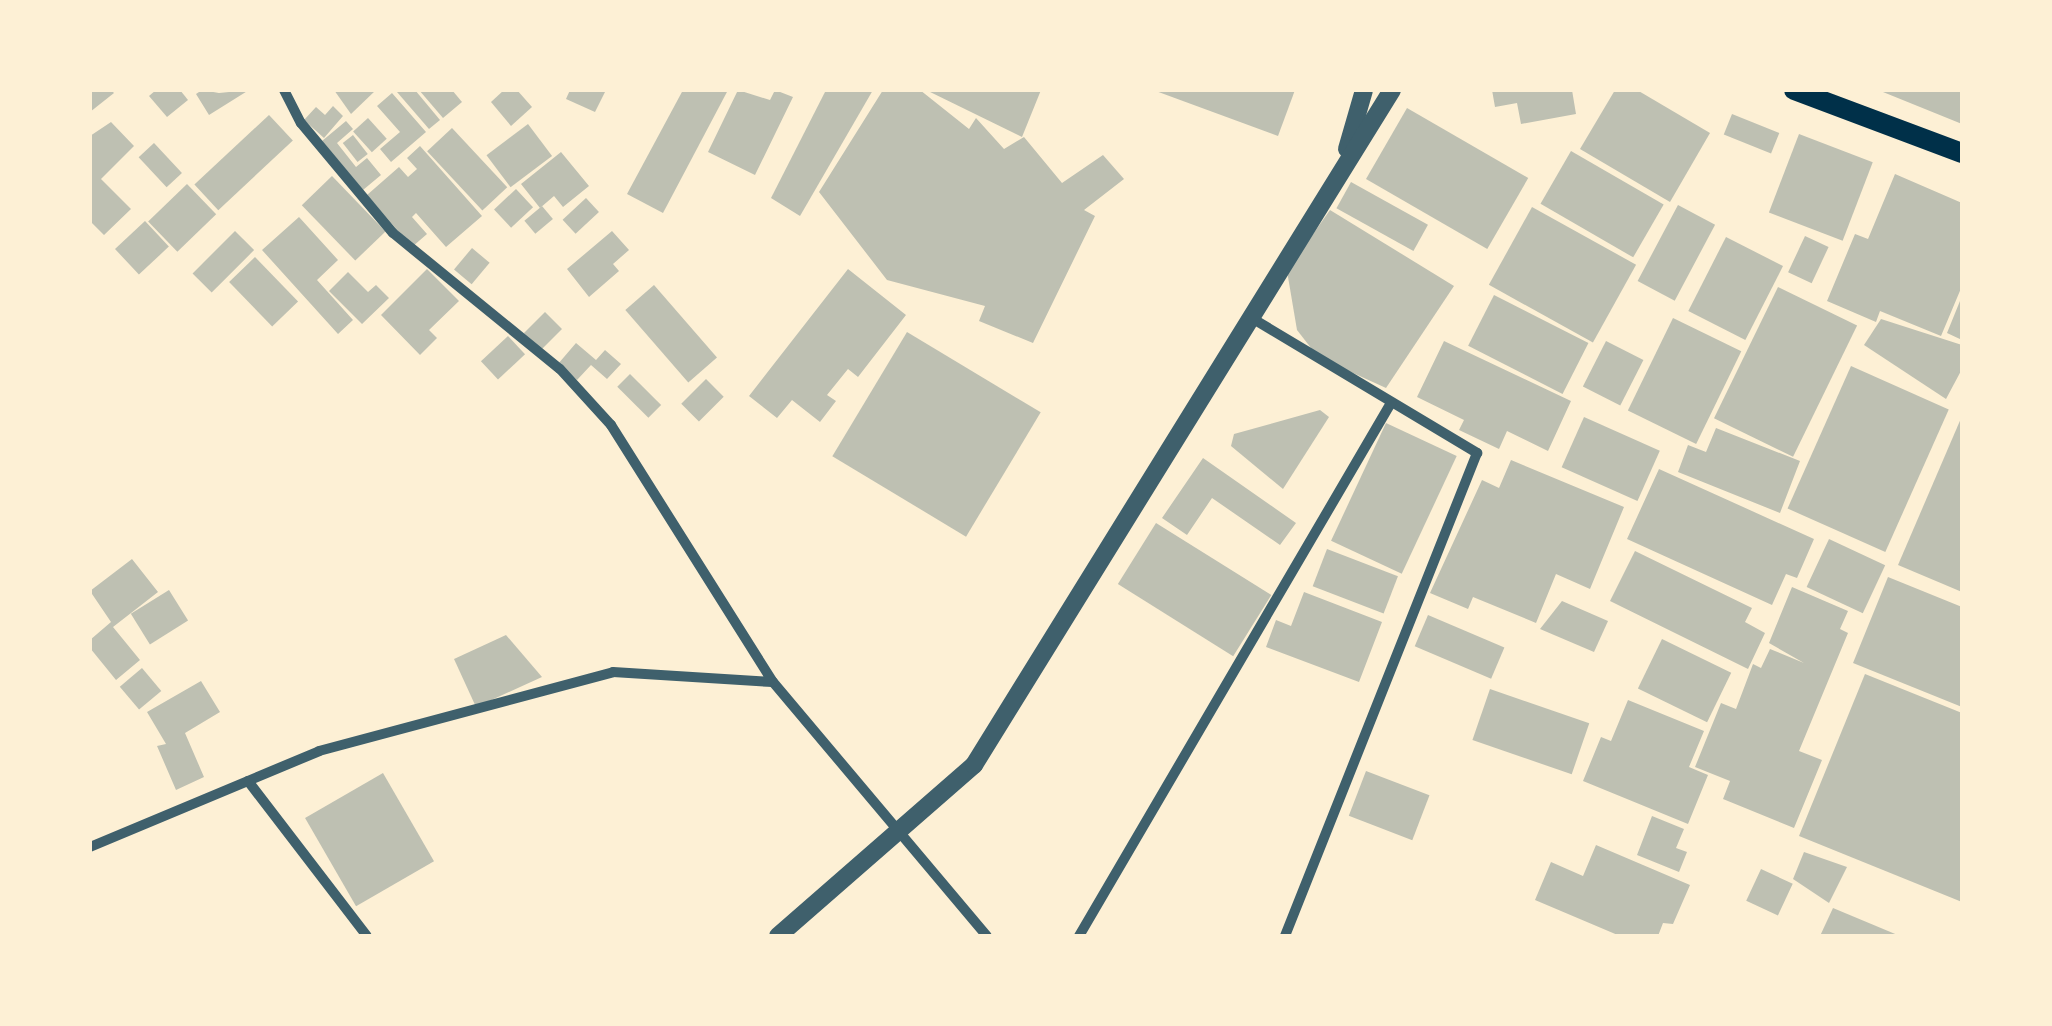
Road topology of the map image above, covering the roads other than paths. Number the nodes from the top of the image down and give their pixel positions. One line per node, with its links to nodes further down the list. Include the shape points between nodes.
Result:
1 (284, 90): 9 (street, via 300,123 393,233 560,369 611,425)
2 (1364, 90): 6 (street)
3 (1392, 90): 6 (street)
4 (1794, 90): 5 (main road)
5 (1962, 154)
6 (1339, 174): 7 (street)
7 (1250, 317): 8 (street); 11 (street, via 974,765)
8 (1392, 404): 16 (street); 17 (street, via 1477,453)
9 (773, 682): 10 (street, via 613,672 319,751); 11 (street)
10 (248, 780): 12 (street); 13 (street)
11 (903, 830): 14 (street); 15 (street)
12 (90, 847)
13 (367, 936)
14 (778, 936)
15 (987, 936)
16 (1080, 936)
17 (1284, 936)

